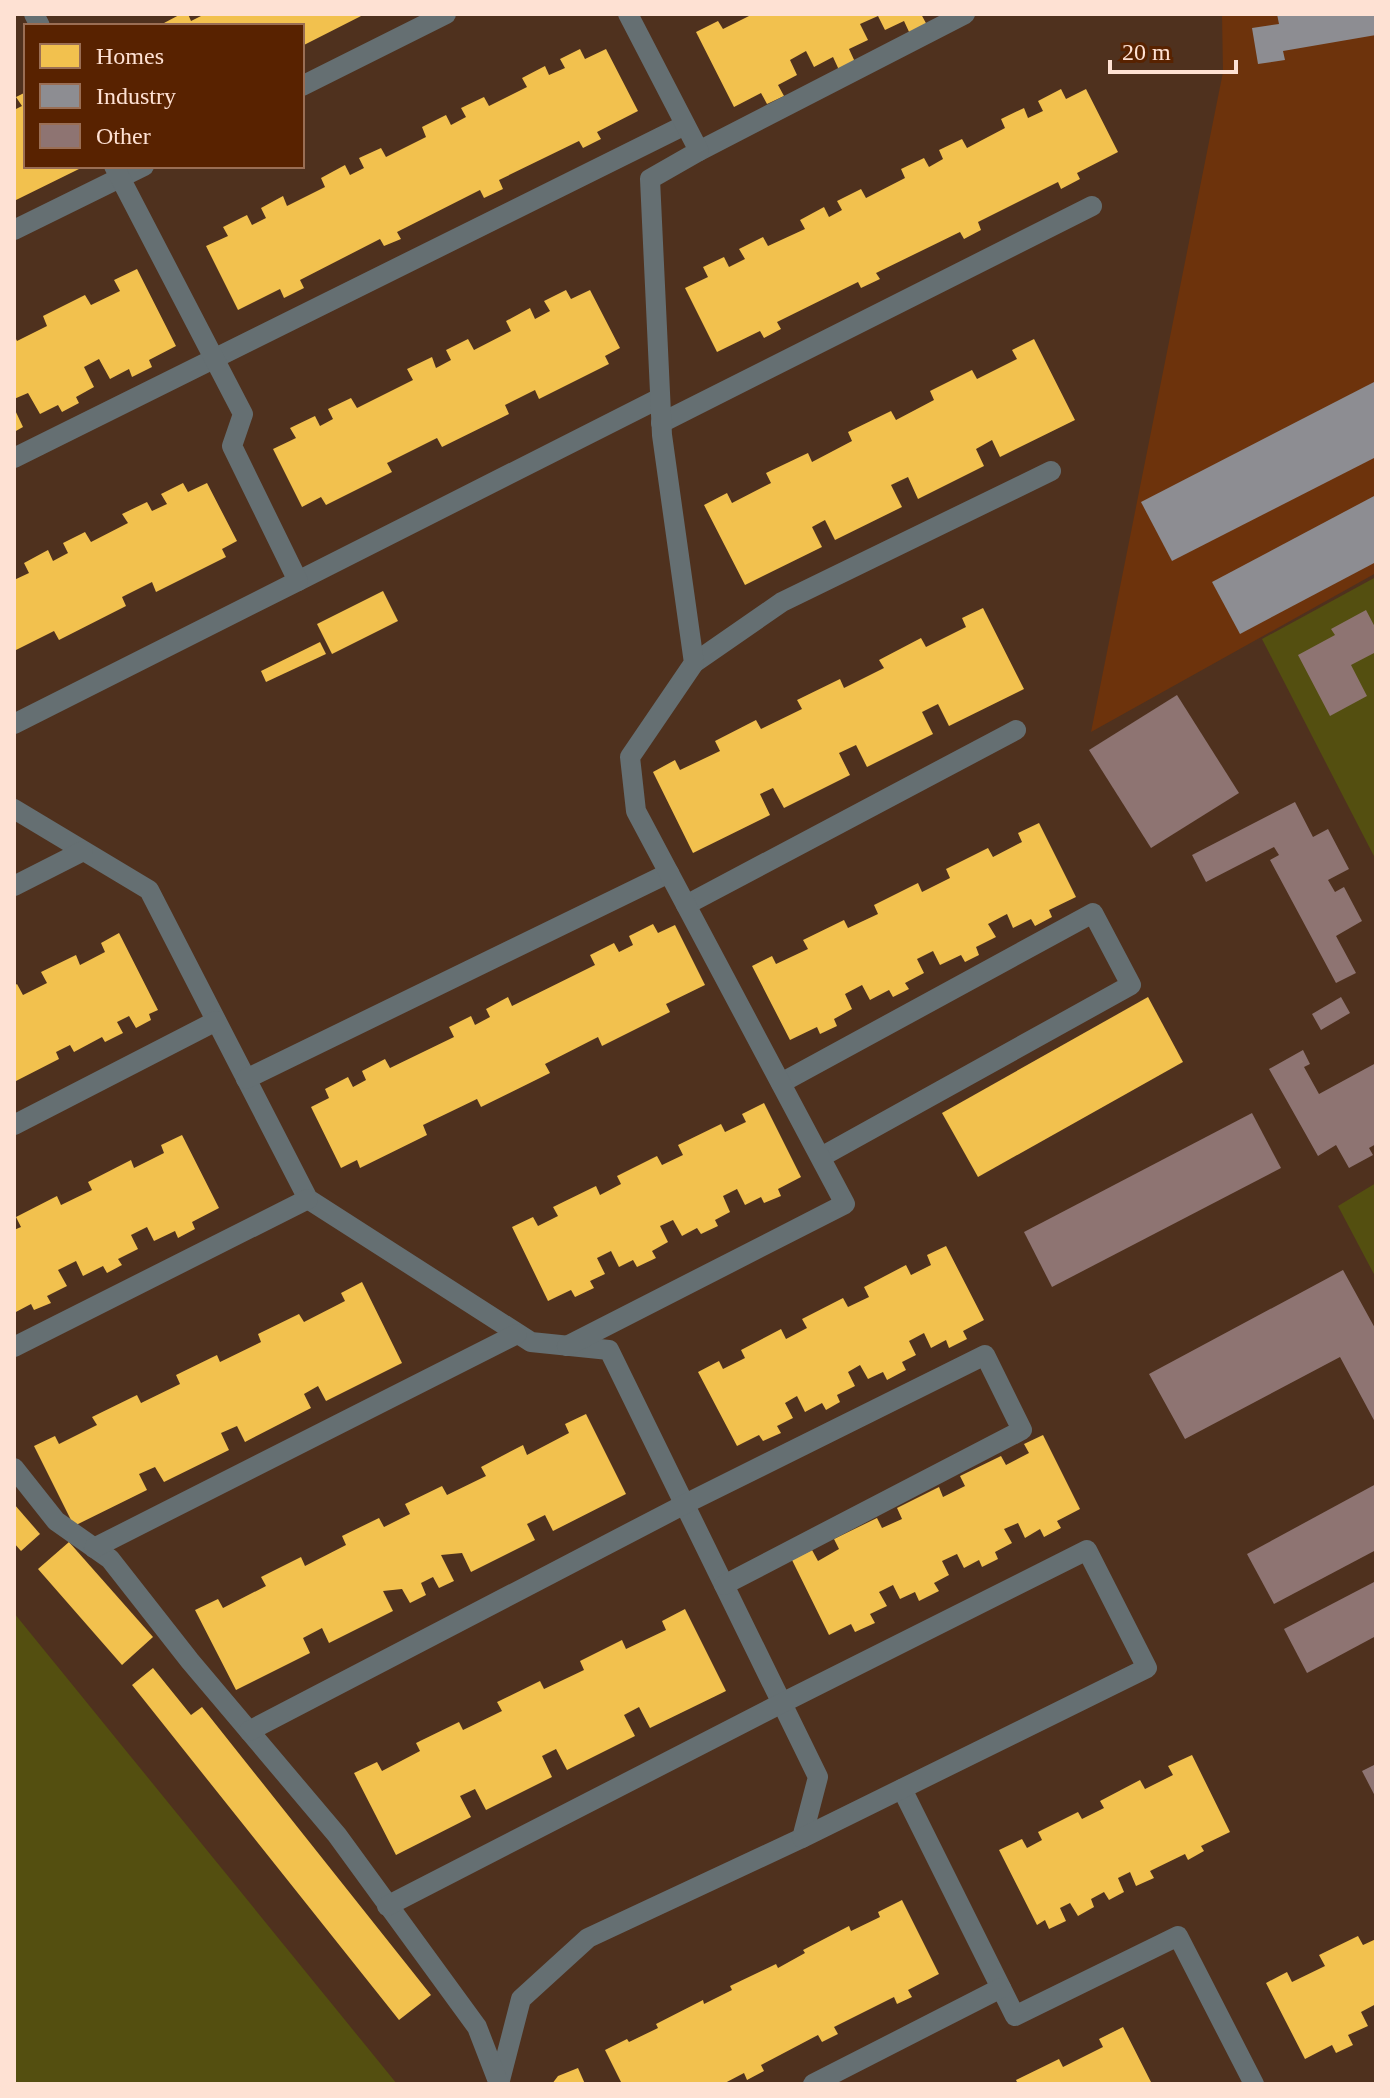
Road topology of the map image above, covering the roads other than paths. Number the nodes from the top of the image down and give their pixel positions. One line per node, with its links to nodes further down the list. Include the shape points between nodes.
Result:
1 (446, 14): 4 (lane)
2 (628, 14): 5 (lane)
3 (965, 14): 6 (lane)
4 (304, 85)
5 (685, 125): 6 (lane); 10 (lane)
6 (699, 151): 11 (lane, via 650,179)
7 (117, 172): 9 (lane); 10 (lane)
8 (1092, 206): 12 (lane)
9 (14, 230)
10 (214, 360): 13 (lane); 15 (lane, via 243,414 232,446)
11 (660, 398): 12 (lane); 15 (lane)
12 (661, 423): 16 (lane)
13 (14, 458)
14 (1051, 471): 16 (lane, via 782,602)
15 (298, 581): 17 (lane)
16 (694, 663): 21 (lane, via 630,757 636,811)
17 (14, 724)
18 (1016, 730): 23 (lane)
19 (14, 809): 20 (lane)
20 (83, 851): 22 (lane); 24 (lane, via 149,890)
21 (669, 873): 23 (lane); 25 (lane)
22 (14, 886)
23 (686, 905): 26 (lane)
24 (216, 1021): 25 (lane); 27 (lane)
25 (246, 1079): 29 (lane)
26 (781, 1083): 28 (lane); 28 (lane, via 1093,913 1131,985)
27 (14, 1125)
28 (821, 1157): 31 (lane, via 845,1204)
29 (308, 1199): 30 (lane); 32 (lane)
30 (517, 1334): 31 (lane, via 531,1342); 35 (lane)
31 (567, 1346): 34 (lane, via 609,1350)
32 (14, 1347)
33 (14, 1468): 35 (lane, via 56,1521)
34 (685, 1504): 36 (lane); 36 (lane, via 985,1355 1022,1430); 38 (lane)
35 (94, 1548): 38 (lane, via 110,1559)
36 (724, 1585): 37 (lane)
37 (782, 1703): 39 (lane, via 1087,1550 1147,1668); 40 (lane, via 818,1777); 41 (lane)
38 (249, 1731): 41 (lane, via 337,1835)
39 (902, 1789): 40 (lane); 42 (lane)
40 (802, 1838): 43 (lane, via 588,1938 521,1999)
41 (387, 1906): 43 (lane, via 477,2027)
42 (1001, 1988): 44 (lane); 45 (lane, via 1015,2016 1178,1936)
43 (499, 2084)
44 (813, 2084)
45 (1254, 2084)

